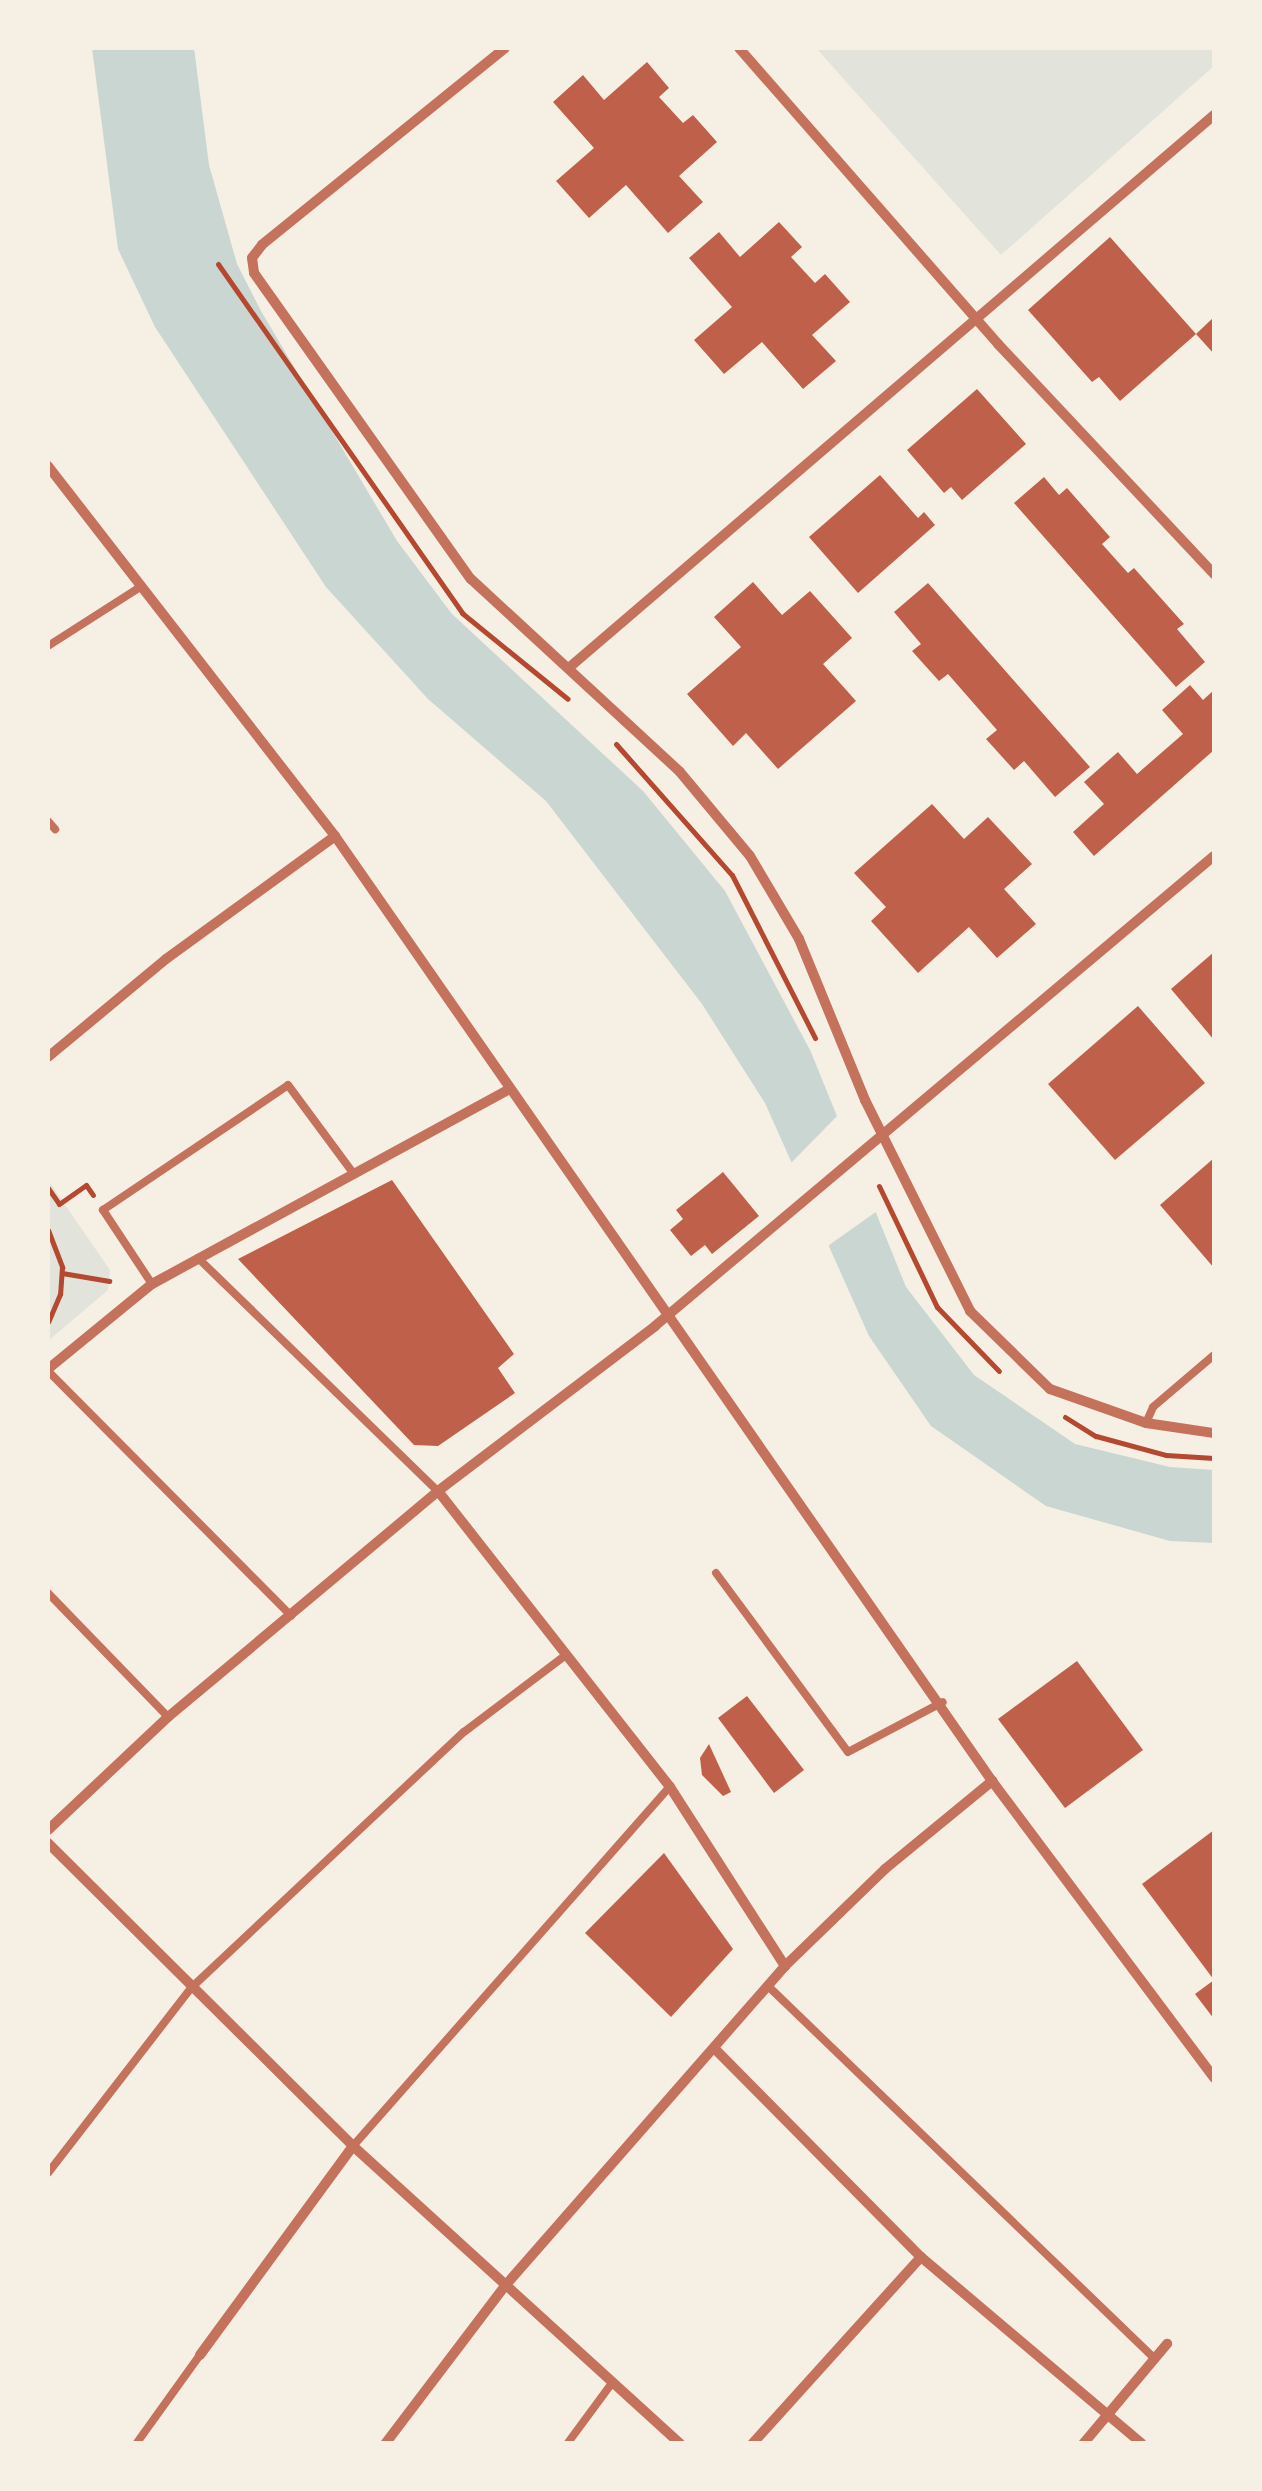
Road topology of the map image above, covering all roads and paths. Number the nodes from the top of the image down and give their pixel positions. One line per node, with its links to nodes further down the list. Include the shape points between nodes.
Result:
1 (505, 48): 10 (street, via 252,258 254,274 470,580)
2 (739, 48): 5 (street)
3 (1214, 115): 5 (street)
4 (218, 264): 11 (path, via 462,613)
5 (974, 316): 7 (street); 10 (street)
6 (48, 466): 8 (street)
7 (1214, 574)
8 (137, 589): 9 (lane); 15 (street)
9 (48, 646)
10 (571, 666): 20 (street, via 680,772 750,856 799,939 858,1085)
11 (583, 711)
12 (603, 731): 17 (path, via 732,875)
13 (48, 821): 14 (lane)
14 (55, 829)
15 (335, 836): 18 (street, via 150,971); 19 (street)
16 (1214, 856): 20 (street)
17 (818, 1045)
18 (48, 1057)
19 (508, 1090): 21 (street, via 421,1143); 29 (street)
20 (886, 1135): 29 (street); 33 (street, via 970,1311 1050,1390)
21 (353, 1174): 25 (street); 28 (lane, via 288,1085 103,1210)
22 (86, 1186): 23 (path, via 59,1204)
23 (48, 1188)
24 (48, 1230): 26 (path)
25 (198, 1258): 28 (street); 35 (lane)
26 (62, 1274): 27 (path); 30 (path)
27 (109, 1281)
28 (152, 1284): 32 (street)
29 (669, 1314): 35 (street); 40 (street)
30 (48, 1322)
31 (1214, 1355): 33 (lane, via 1153,1406)
32 (48, 1370): 38 (lane)
33 (1146, 1422): 34 (street)
34 (1214, 1433)
35 (438, 1491): 38 (street); 39 (street)
36 (716, 1573): 40 (lane, via 848,1752)
37 (48, 1593): 41 (lane)
38 (292, 1617): 41 (street)
39 (564, 1657): 43 (street); 48 (lane, via 464,1732)
40 (943, 1702): 42 (street)
41 (168, 1718): 44 (street)
42 (992, 1781): 46 (street, via 885,1869); 50 (street)
43 (670, 1787): 46 (street); 51 (lane)
44 (48, 1830)
45 (48, 1843): 48 (street)
46 (784, 1966): 47 (street)
47 (768, 1986): 49 (street); 57 (lane)
48 (192, 1988): 51 (street); 52 (lane)
49 (715, 2050): 53 (street); 54 (street)
50 (1214, 2078)
51 (354, 2146): 54 (street); 56 (street)
52 (48, 2173)
53 (922, 2257): 59 (street); 64 (street)
54 (504, 2287): 58 (street); 61 (street)
55 (1167, 2344): 57 (street)
56 (200, 2355): 60 (lane)
57 (1155, 2359): 59 (street)
58 (612, 2384): 62 (lane); 63 (street)
59 (1107, 2414): 65 (street); 66 (street)
60 (136, 2444)
61 (385, 2444)
62 (567, 2444)
63 (680, 2444)
64 (752, 2444)
65 (1083, 2444)
66 (1142, 2444)

